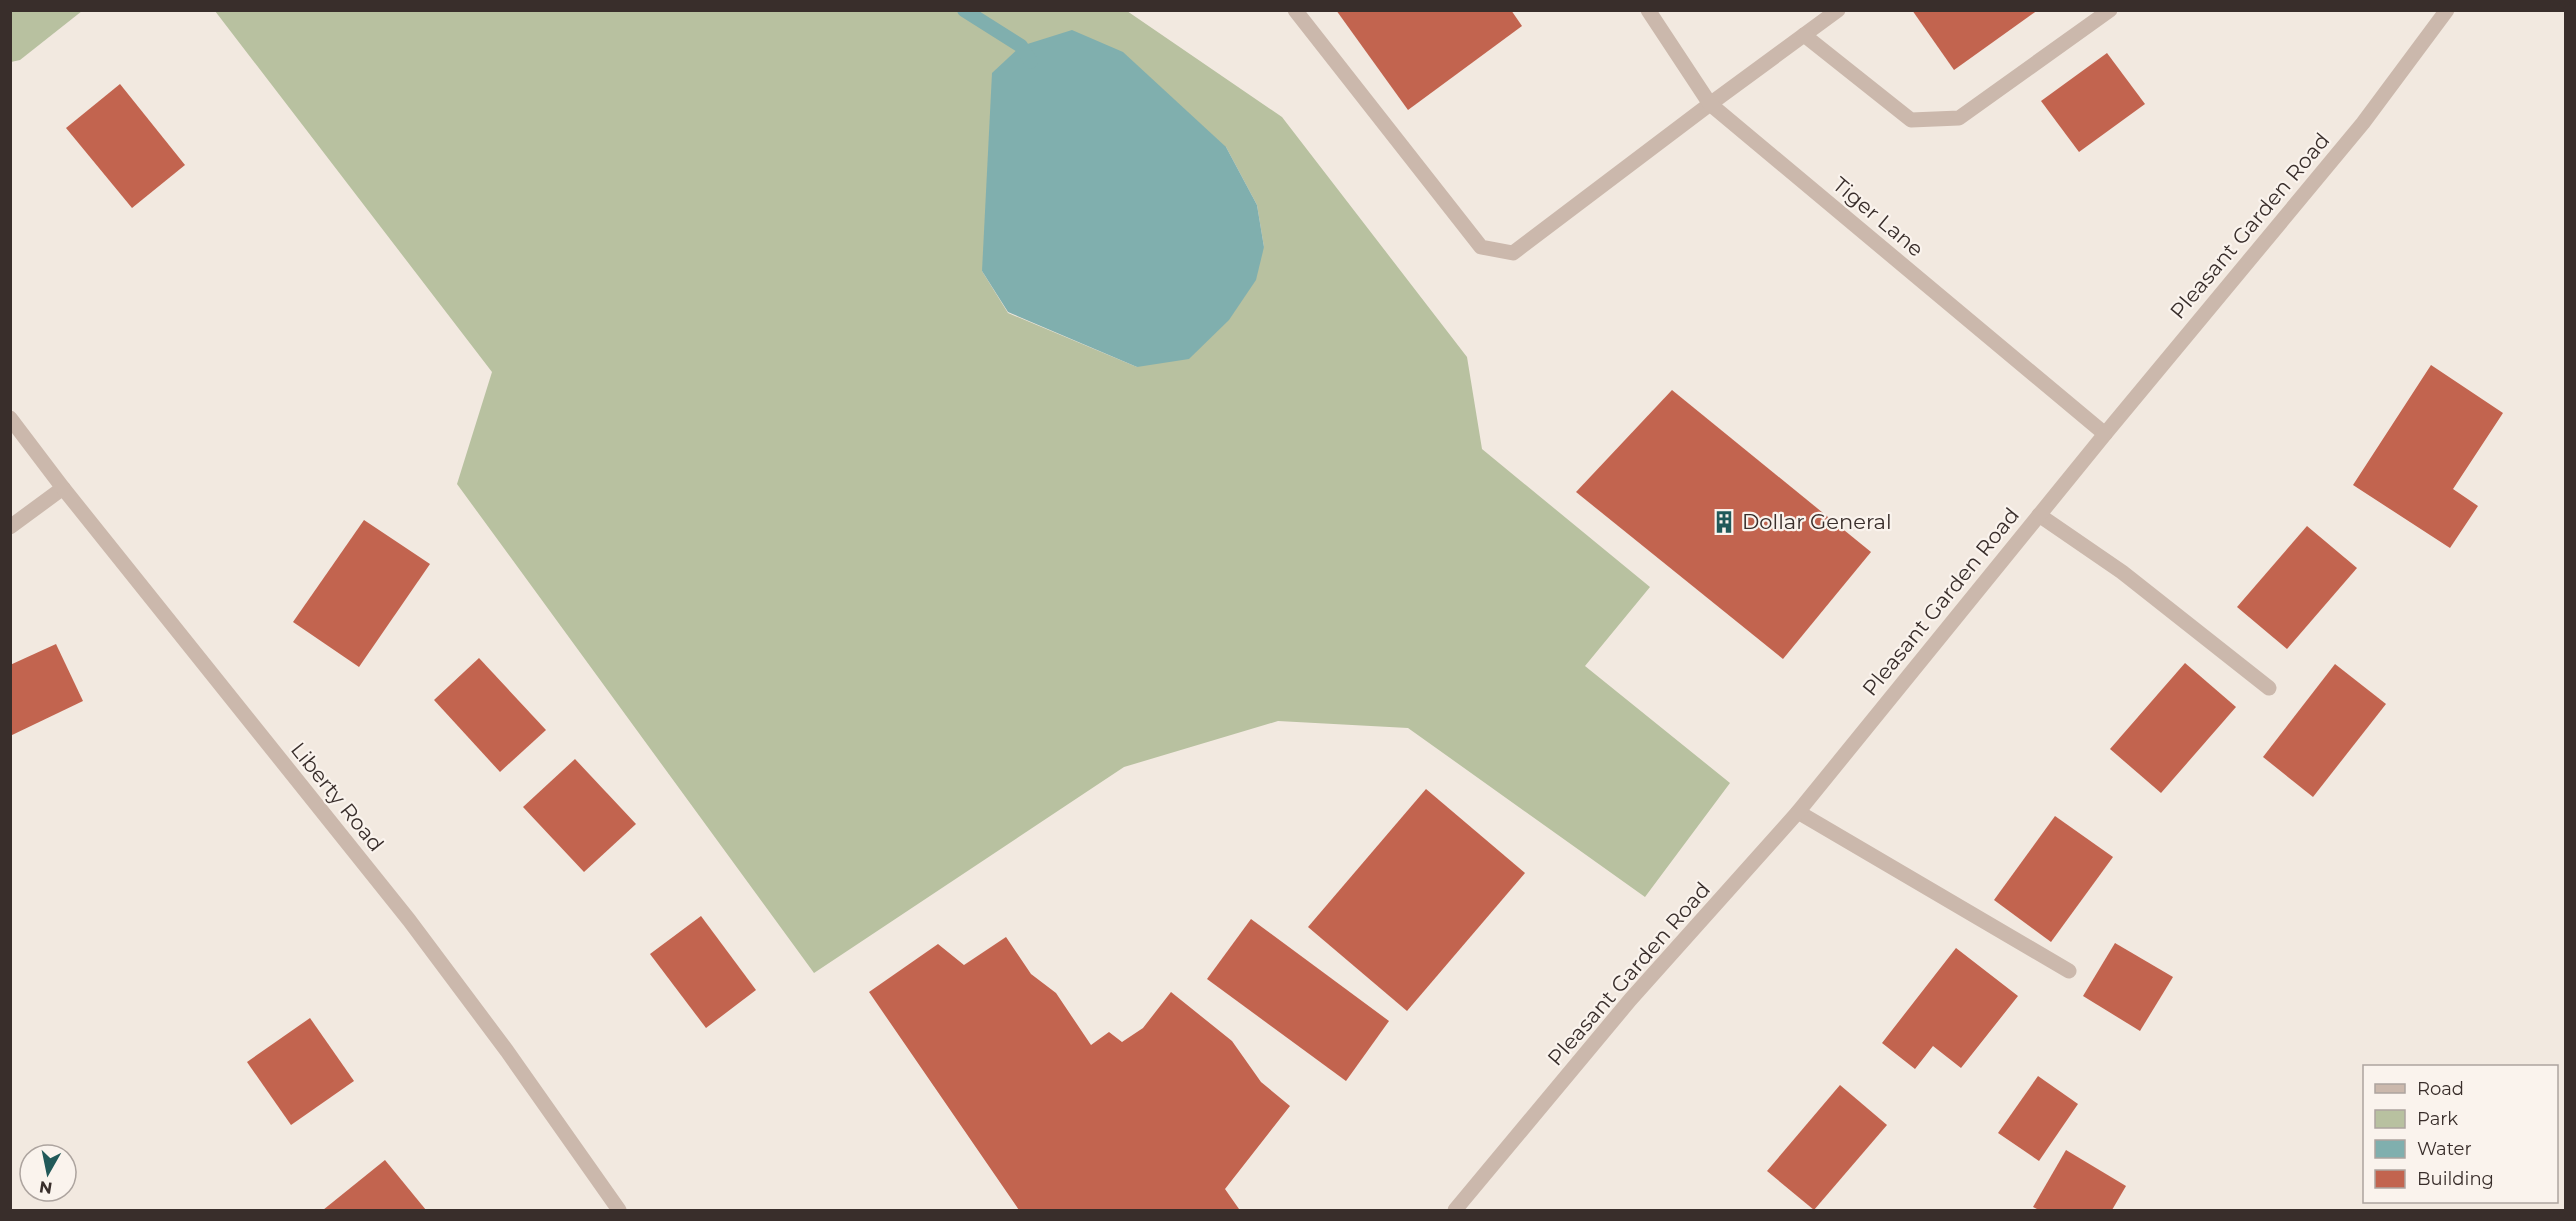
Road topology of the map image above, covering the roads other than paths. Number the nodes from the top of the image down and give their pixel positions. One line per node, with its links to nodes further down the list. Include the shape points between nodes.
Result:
1 (1295, 10): 7 (street, via 1481,247 1513,253)
2 (1648, 10): 7 (street, Tiger Lane)
3 (1838, 10): 6 (street)
4 (2110, 10): 6 (street, via 1959,118 1911,120)
5 (2447, 10): 9 (street, Pleasant Garden Road, via 2362,123)
6 (1804, 34): 7 (street)
7 (1710, 104): 9 (street, Tiger Lane)
8 (10, 418): 10 (street, Liberty Road)
9 (2105, 434): 11 (street, Pleasant Garden Road)
10 (63, 488): 12 (street); 16 (street, Liberty Road, via 409,920)
11 (2039, 515): 13 (street, via 2122,572); 14 (street, Pleasant Garden Road)
12 (10, 527)
13 (2269, 688)
14 (1798, 812): 15 (street); 17 (street, Pleasant Garden Road, via 1630,1000)
15 (2069, 971)
16 (620, 1210)
17 (1455, 1210)

